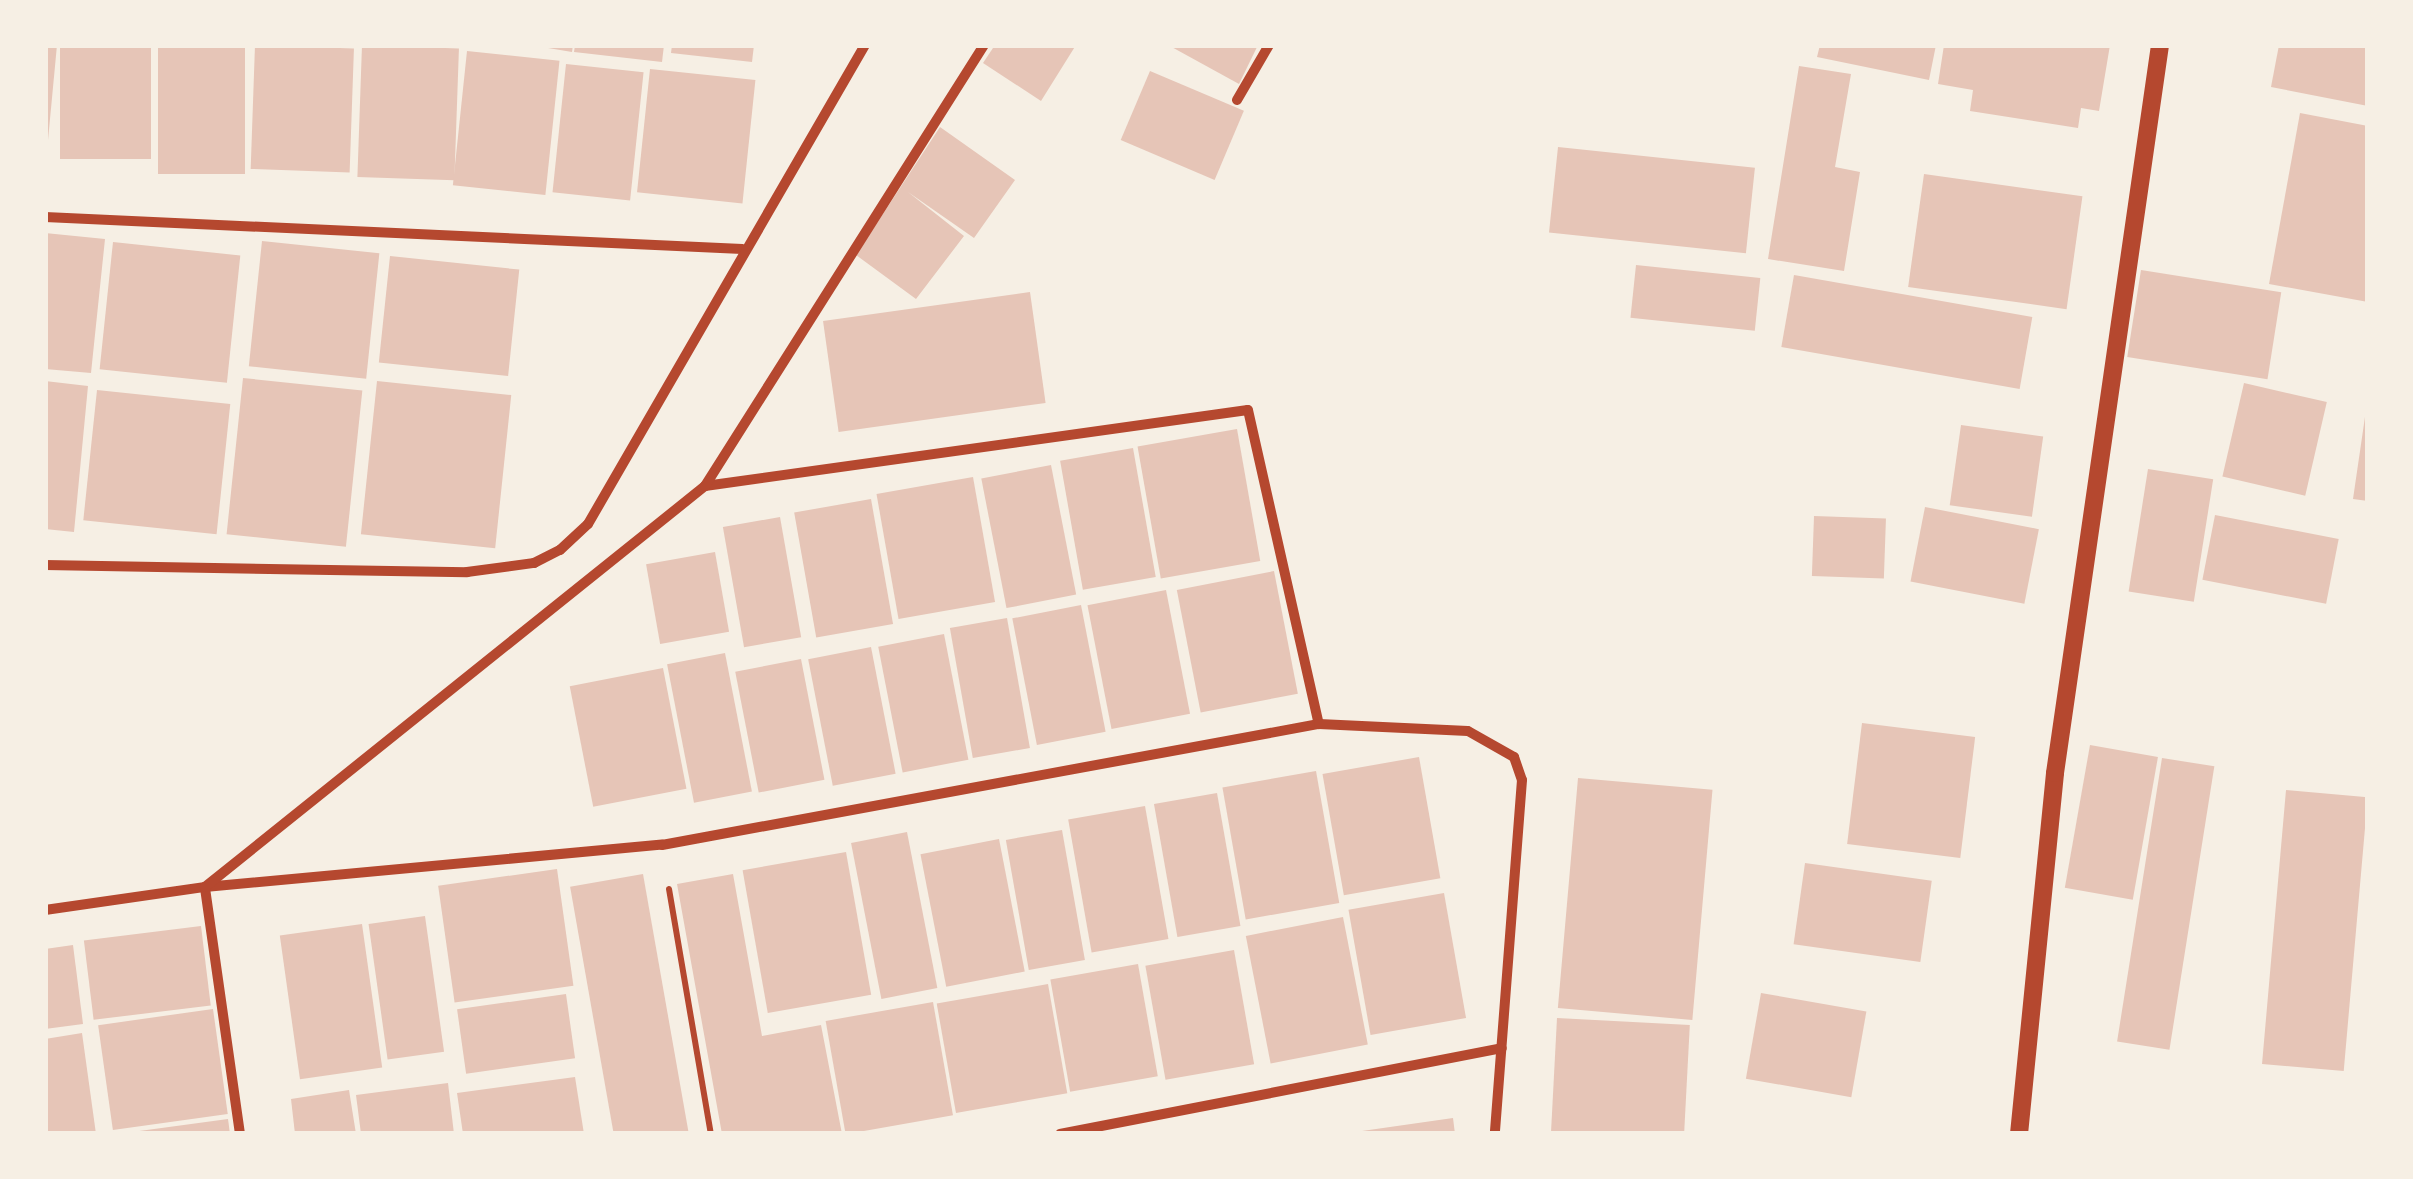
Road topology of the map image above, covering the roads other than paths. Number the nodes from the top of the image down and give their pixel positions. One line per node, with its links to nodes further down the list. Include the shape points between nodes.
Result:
1 (866, 45): 7 (street)
2 (984, 45): 8 (street)
3 (1269, 45): 5 (street)
4 (2160, 45): 17 (street, via 2055,773)
5 (1237, 100)
6 (45, 217): 7 (street)
7 (742, 249): 9 (street, via 588,524 534,563 468,572)
8 (705, 486): 10 (street, via 1248,410); 11 (street)
9 (45, 564)
10 (1319, 724): 11 (street, via 662,845); 13 (street, via 1468,731 1514,757 1522,780)
11 (205, 887): 12 (street); 14 (street)
12 (45, 910)
13 (1502, 1048): 15 (street); 16 (street)
14 (240, 1134)
15 (1060, 1134)
16 (1495, 1134)
17 (2019, 1134)

